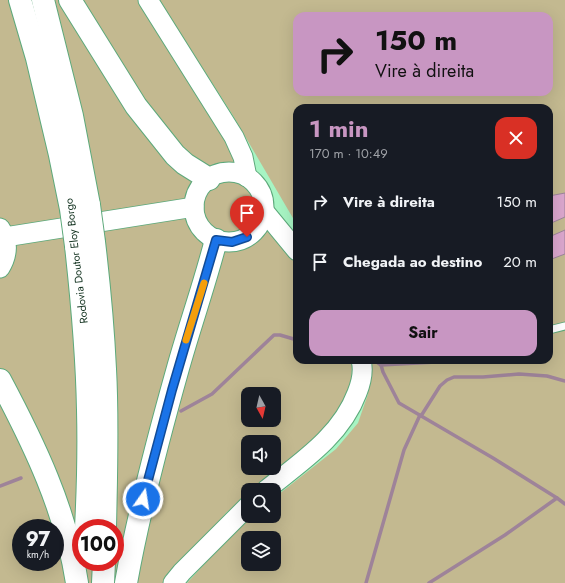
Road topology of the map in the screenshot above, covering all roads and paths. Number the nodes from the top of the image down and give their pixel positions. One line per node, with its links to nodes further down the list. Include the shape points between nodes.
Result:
1 (20, 0): 7 (highway, Rodovia Doutor Eloy Borgo, via 60,154)
2 (43, 0): 7 (highway, Rodovia Doutor Eloy Borgo, via 72,116)
3 (70, 0): 6 (highway, via 136,106 175,155)
4 (148, 0): 5 (street, via 231,131)
5 (247, 177): 6 (street, via 228,173); 9 (street, via 259,188)
6 (209, 179): 8 (street, via 198,192)
7 (80, 207): 12 (highway, Rodovia Doutor Eloy Borgo, bridge)
8 (194, 207): 10 (street); 11 (street, via 195,216 203,230)
9 (264, 211): 11 (street, via 259,226 247,237 232,242); 13 (street)
10 (2, 232): 14 (street, via 6,252)
11 (216, 240): 28 (highway, via 156,448)
12 (85, 244): 21 (highway, Rodovia Doutor Eloy Borgo, via 88,448); 22 (highway, Rodovia Doutor Eloy Borgo, via 102,320 107,446)
13 (293, 246)
14 (0, 268)
15 (565, 326): 16 (lane)
16 (553, 329)
17 (362, 364): 19 (street, via 360,387 353,406 337,429 322,445)
18 (0, 380): 25 (highway, via 30,438 48,481 68,540)
19 (275, 483)
20 (241, 513): 29 (street)
21 (86, 519)
22 (105, 519)
23 (86, 571): 26 (highway)
24 (104, 571): 27 (highway)
25 (77, 583)
26 (85, 583)
27 (103, 583)
28 (126, 583)
29 (173, 583)

